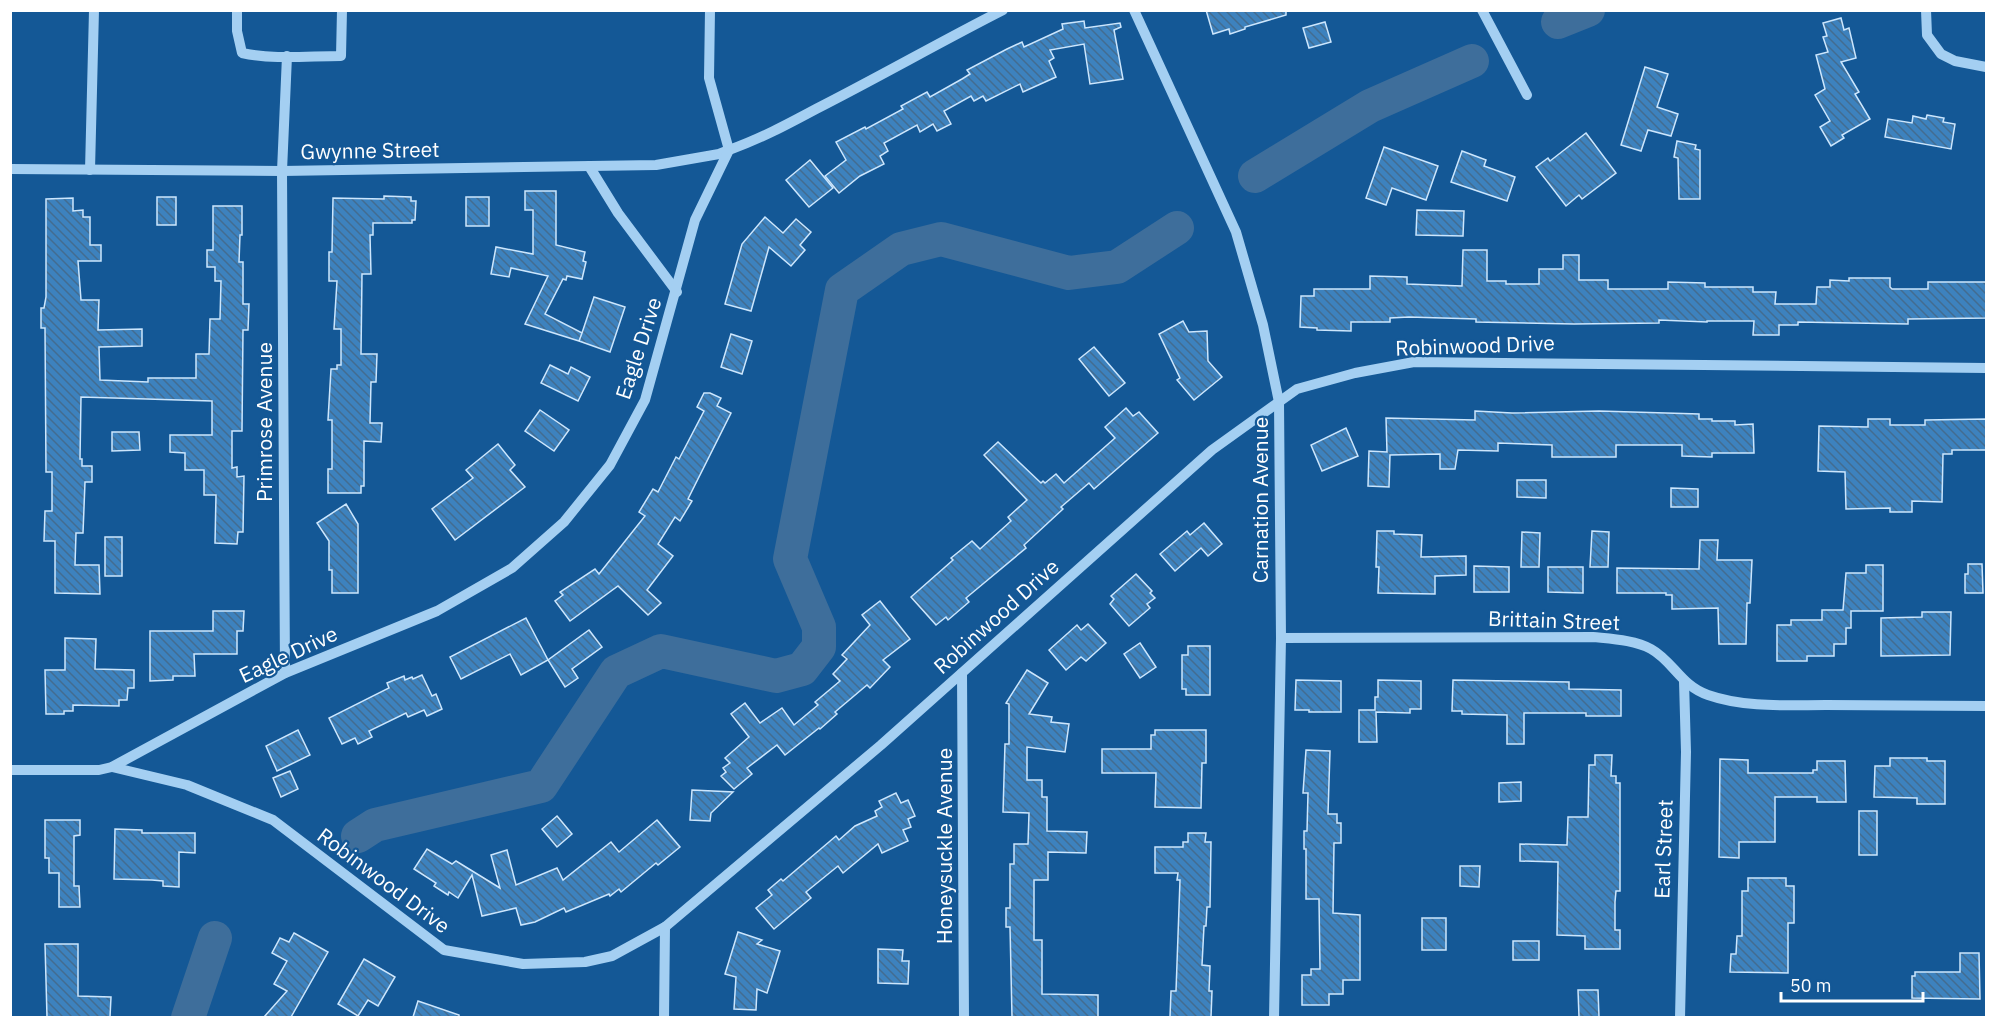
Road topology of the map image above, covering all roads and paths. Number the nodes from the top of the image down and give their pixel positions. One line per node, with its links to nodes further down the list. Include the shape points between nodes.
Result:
1 (94, 10): 15 (street)
2 (237, 10): 9 (street, via 242,53)
3 (342, 10): 9 (street, via 341,56)
4 (710, 10): 12 (street, via 709,78)
5 (1003, 10): 12 (street, via 816,110)
6 (1134, 10): 19 (street, Carnation Avenue, via 1236,232 1263,325)
7 (1482, 10): 11 (street)
8 (1926, 10): 10 (street, via 1926,35 1941,54)
9 (287, 57): 16 (street, Primrose Avenue)
10 (1986, 67)
11 (1527, 95)
12 (729, 150): 13 (street, Gwynne Street, via 656,165); 17 (street, Eagle Drive, via 695,220)
13 (589, 166): 16 (street, Gwynne Street); 17 (street, via 618,213)
14 (10, 169): 15 (street, Gwynne Street)
15 (90, 170): 16 (street, Gwynne Street)
16 (282, 171): 21 (street, Primrose Avenue)
17 (677, 292): 21 (street, Eagle Drive, via 645,400 610,465 564,522 512,568 437,611)
18 (1986, 368): 19 (street, Robinwood Drive, via 1414,362 1297,388)
19 (1279, 402): 20 (street, Carnation Avenue); 22 (street, Robinwood Drive, via 1212,450)
20 (1281, 638): 23 (street, Brittain Street, via 1602,638 1651,649); 30 (street, Carnation Avenue)
21 (285, 673): 25 (street, Eagle Drive)
22 (962, 673): 27 (street, Robinwood Drive); 29 (street, Honeysuckle Avenue)
23 (1684, 681): 24 (street, Brittain Street, via 1707,695 1754,704); 31 (street, Earl Street)
24 (1986, 706)
25 (111, 767): 26 (street, Eagle Drive); 27 (street, Robinwood Drive, via 187,784 273,820 444,950 523,964 585,962 612,956)
26 (10, 770)
27 (665, 927): 28 (street)
28 (664, 1017)
29 (964, 1017)
30 (1274, 1017)
31 (1680, 1017)

